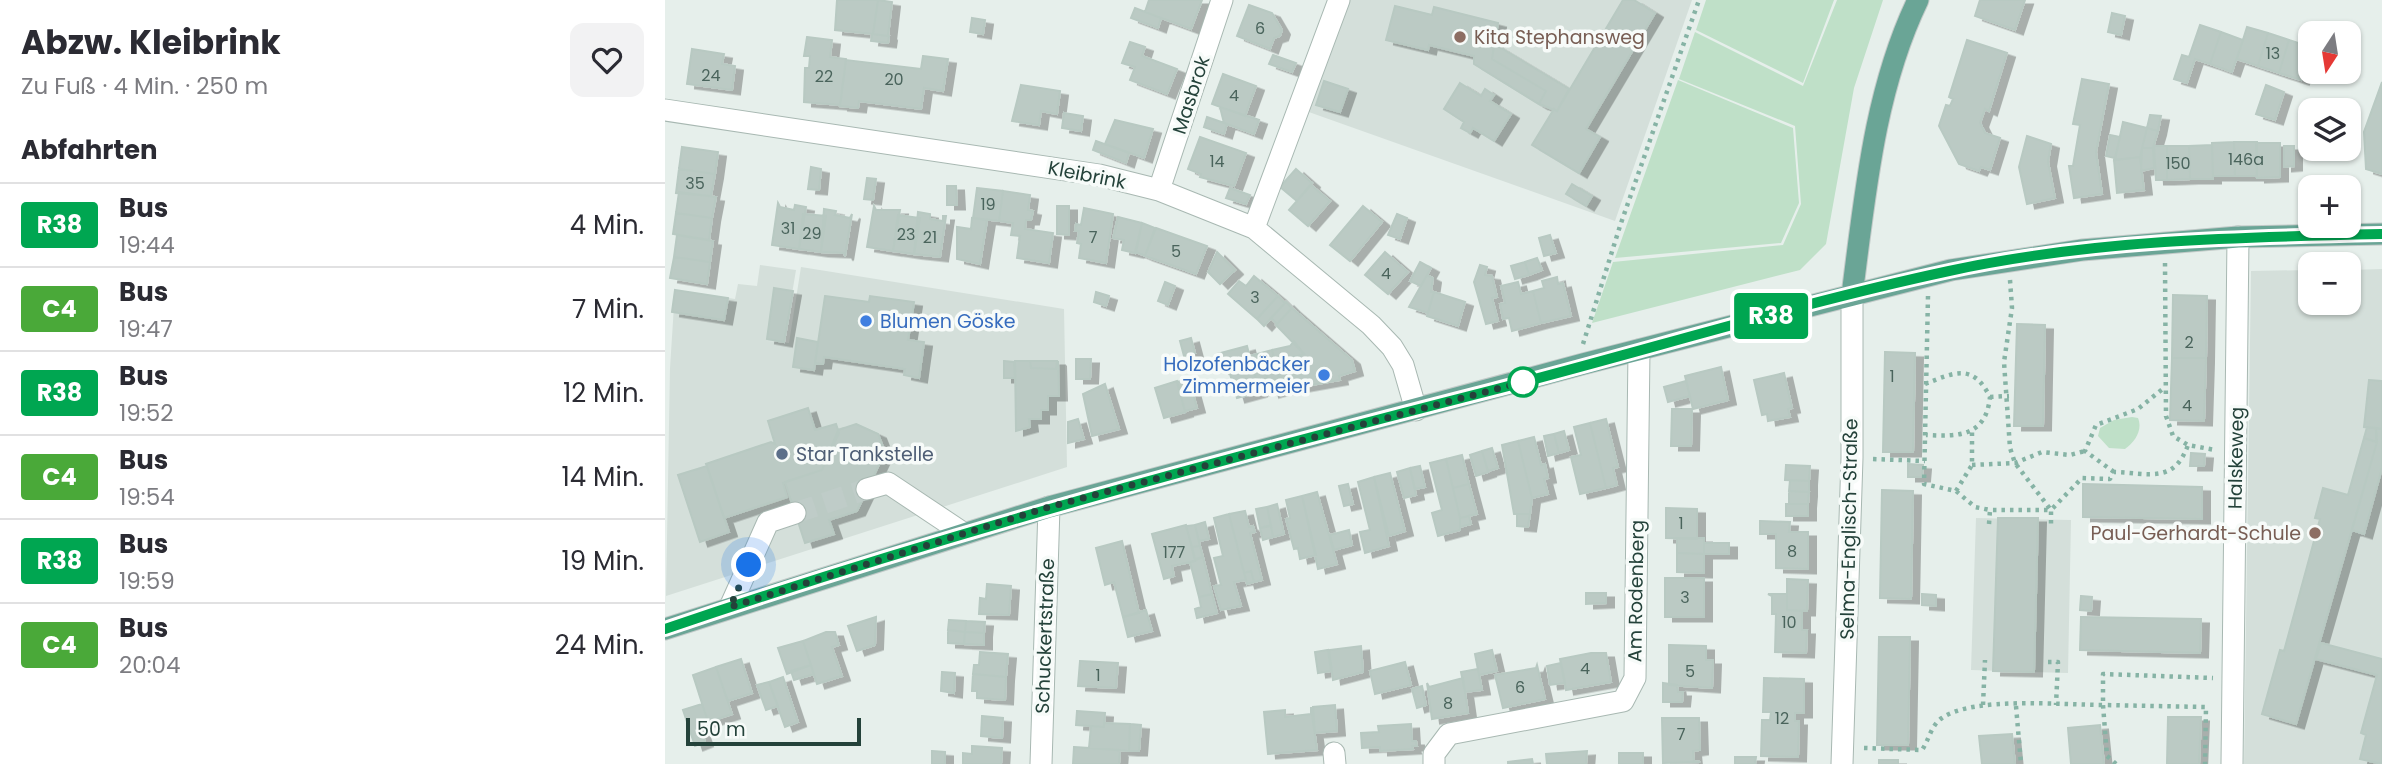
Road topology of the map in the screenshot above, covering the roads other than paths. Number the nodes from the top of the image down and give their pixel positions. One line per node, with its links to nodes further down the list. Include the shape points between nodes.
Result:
1 (1222, 0): 5 (street, Masbrok)
2 (1339, 0): 6 (street)
3 (1918, 0): 9 (main road, via 1885,92)
4 (665, 110): 5 (street, Kleibrink, via 1099,175)
5 (1159, 190): 6 (street, Kleibrink)
6 (1254, 229): 11 (street, Kleibrink, via 1392,347 1403,365)
7 (2382, 234): 8 (main road)
8 (2238, 237): 9 (main road, via 2083,250 1928,276); 21 (street, Halskeweg)
9 (1852, 295): 10 (main road); 18 (street, Selma-Englisch-Straße, via 1852,458)
10 (1639, 350): 11 (main road); 20 (street, Am Rodenberg, via 1635,678 1622,701 1449,734 1433,754)
11 (1416, 410): 13 (main road)
12 (867, 489): 15 (street, via 888,483)
13 (1049, 507): 15 (main road); 19 (street, Schuckertstraße)
14 (795, 513): 16 (street, via 768,522)
15 (963, 533): 16 (main road)
16 (730, 607): 17 (main road)
17 (665, 629)
18 (1842, 756)
19 (1041, 764)
20 (1434, 764)
21 (2232, 764)

